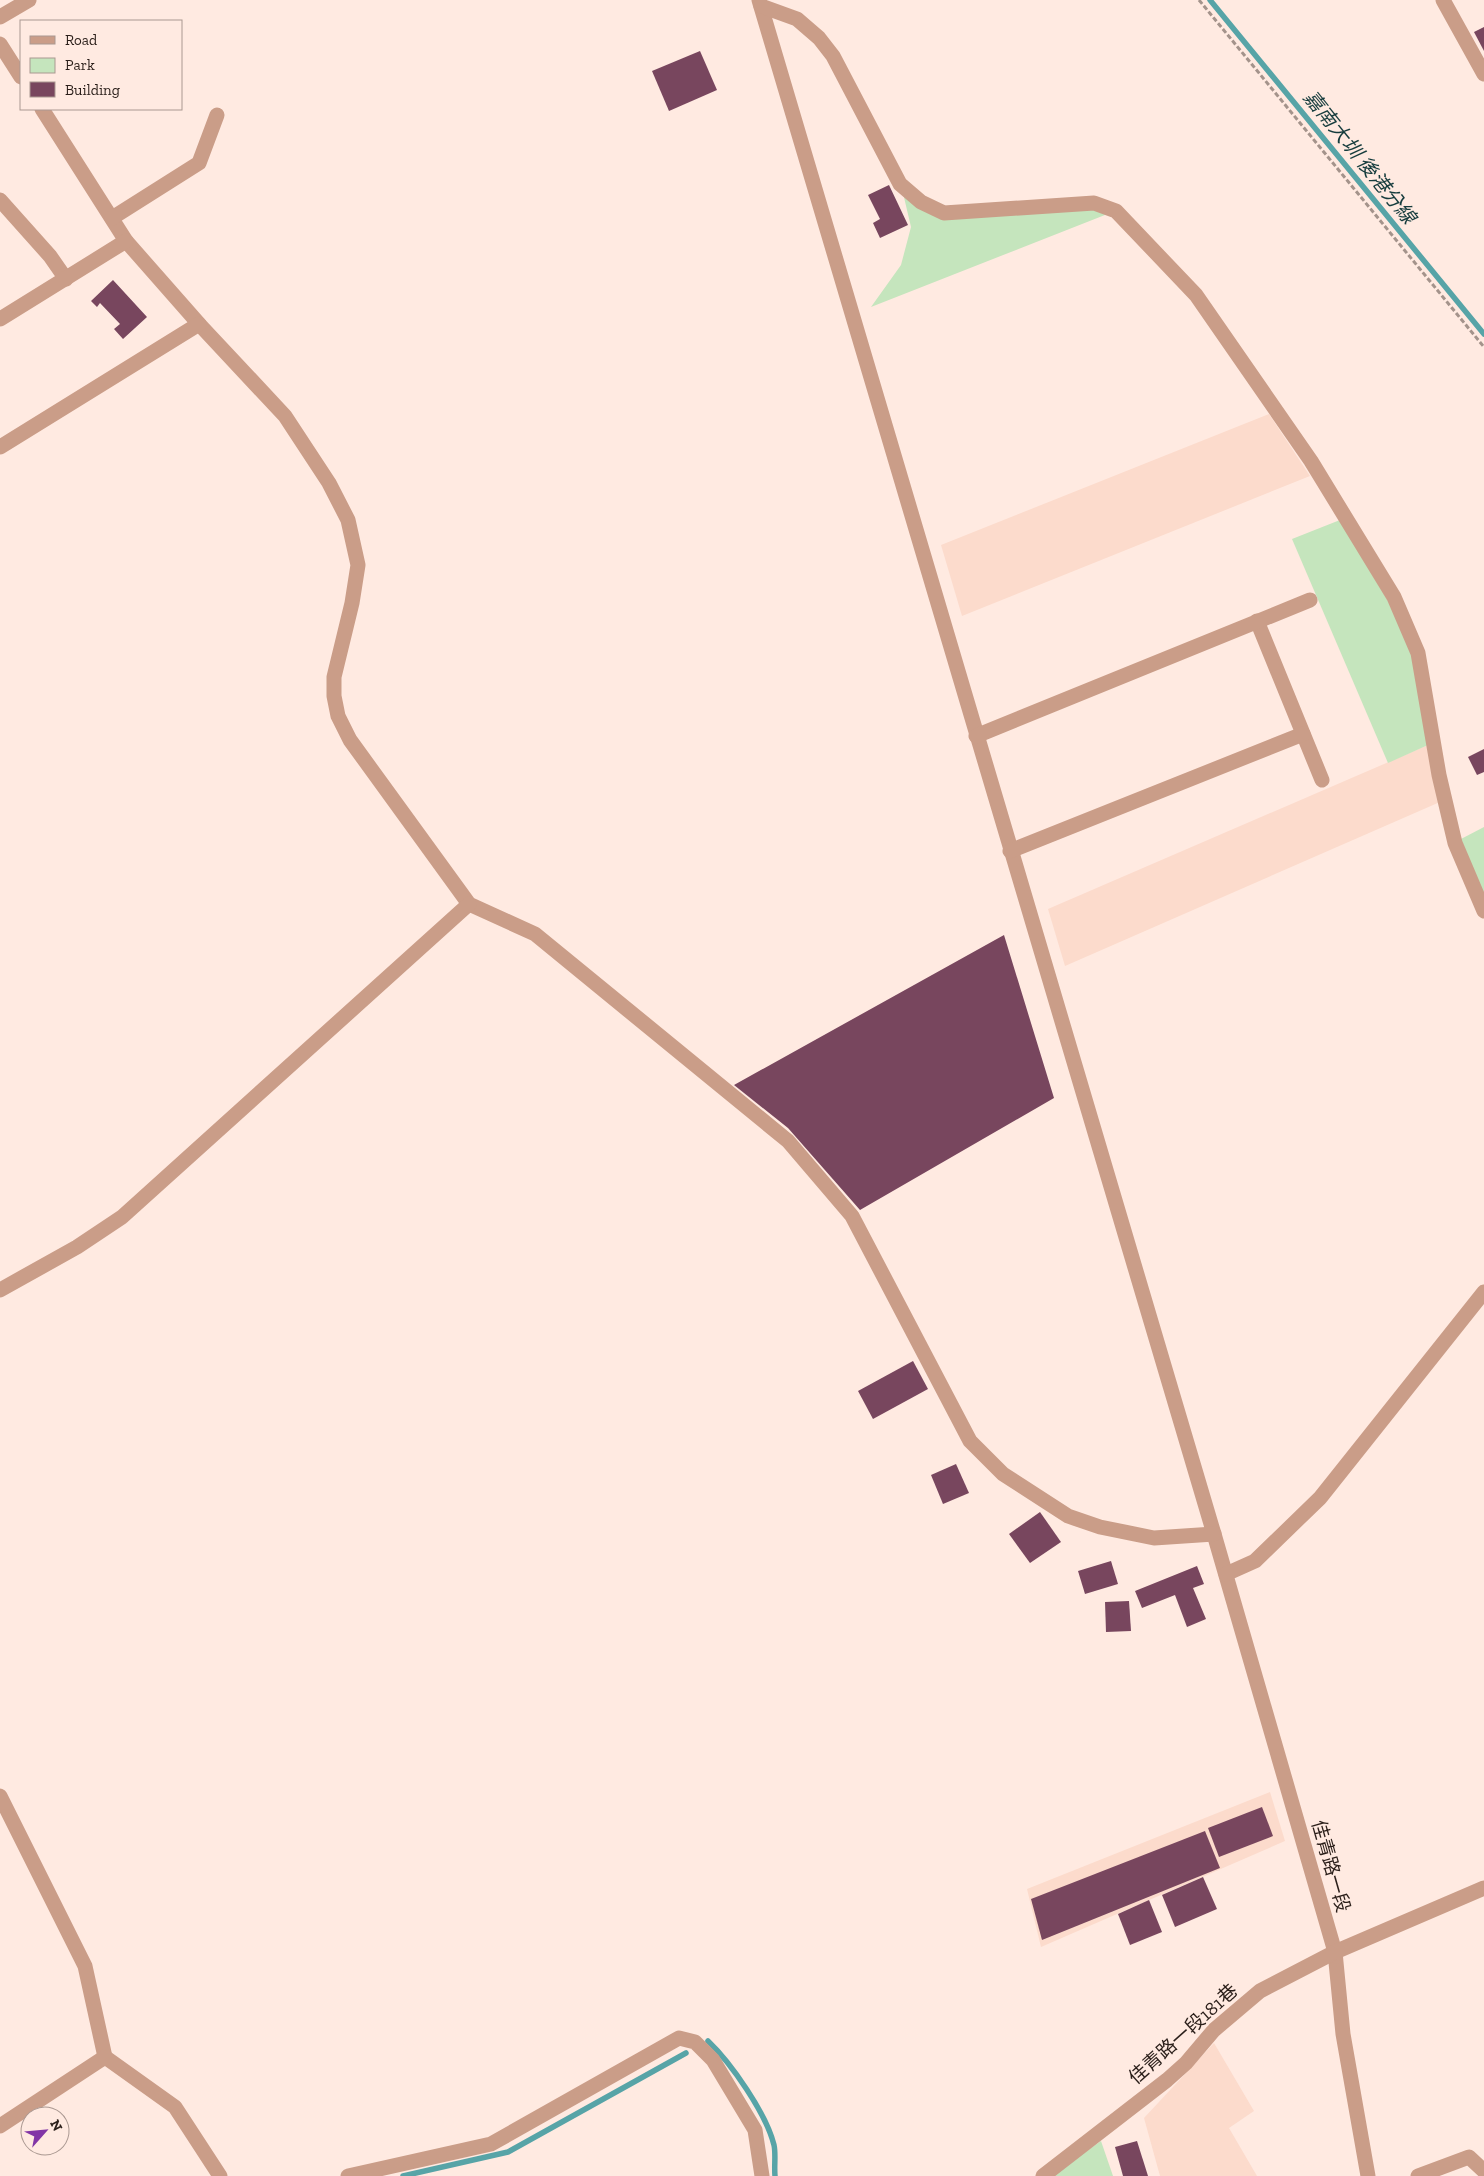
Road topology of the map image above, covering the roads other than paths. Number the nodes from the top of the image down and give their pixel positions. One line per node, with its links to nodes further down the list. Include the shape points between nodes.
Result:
1 (29, 0): 4 (street)
2 (1443, 0): 6 (street)
3 (760, 3): 20 (street, 佳青路一段); 24 (street, via 797,19 833,56 900,184 921,202 944,213 1094,203 1116,212 1196,295 1311,461 1394,596 1418,653 1439,775 1455,843)
4 (0, 17)
5 (0, 44): 7 (street)
6 (1484, 74)
7 (20, 75)
8 (43, 110): 11 (street)
9 (217, 115): 11 (street, via 200,163)
10 (0, 200): 13 (street)
11 (112, 218): 12 (street)
12 (126, 241): 13 (street); 15 (street)
13 (66, 279): 14 (street)
14 (0, 319)
15 (199, 324): 16 (street); 23 (street, via 285,416 329,483 348,520 358,565 334,677 338,716 350,740)
16 (0, 447)
17 (1310, 600): 18 (street)
18 (1257, 621): 19 (street); 20 (street)
19 (1304, 734): 21 (street); 22 (street)
20 (976, 736): 22 (street, 佳青路一段)
21 (1322, 780)
22 (1010, 851): 27 (street, 佳青路一段)
23 (469, 904): 25 (street, via 122,1217 77,1247); 27 (street, via 534,934 788,1141 852,1216 970,1441 1003,1474 1068,1516 1100,1527 1154,1538)
24 (1484, 911)
25 (0, 1290)
26 (1484, 1292): 28 (street, via 1320,1498 1255,1561)
27 (1214, 1534): 28 (street, 佳青路一段)
28 (1226, 1574): 31 (street, 佳青路一段)
29 (0, 1796): 32 (street, via 85,1966)
30 (1484, 1888): 31 (street, 佳青路一段181巷)
31 (1335, 1952): 38 (street, 佳青路一段181巷, via 1260,1991 1214,2030 1167,2080); 39 (street, 佳青路一段, via 1343,2034)
32 (105, 2057): 33 (street); 35 (street, via 175,2107)
33 (0, 2126)
34 (1484, 2171): 40 (street, via 1469,2156)
35 (220, 2176)
36 (348, 2176): 37 (street, via 491,2144 679,2038 695,2042 714,2060 755,2130)
37 (762, 2176)
38 (1042, 2176)
39 (1368, 2176)
40 (1418, 2176)

